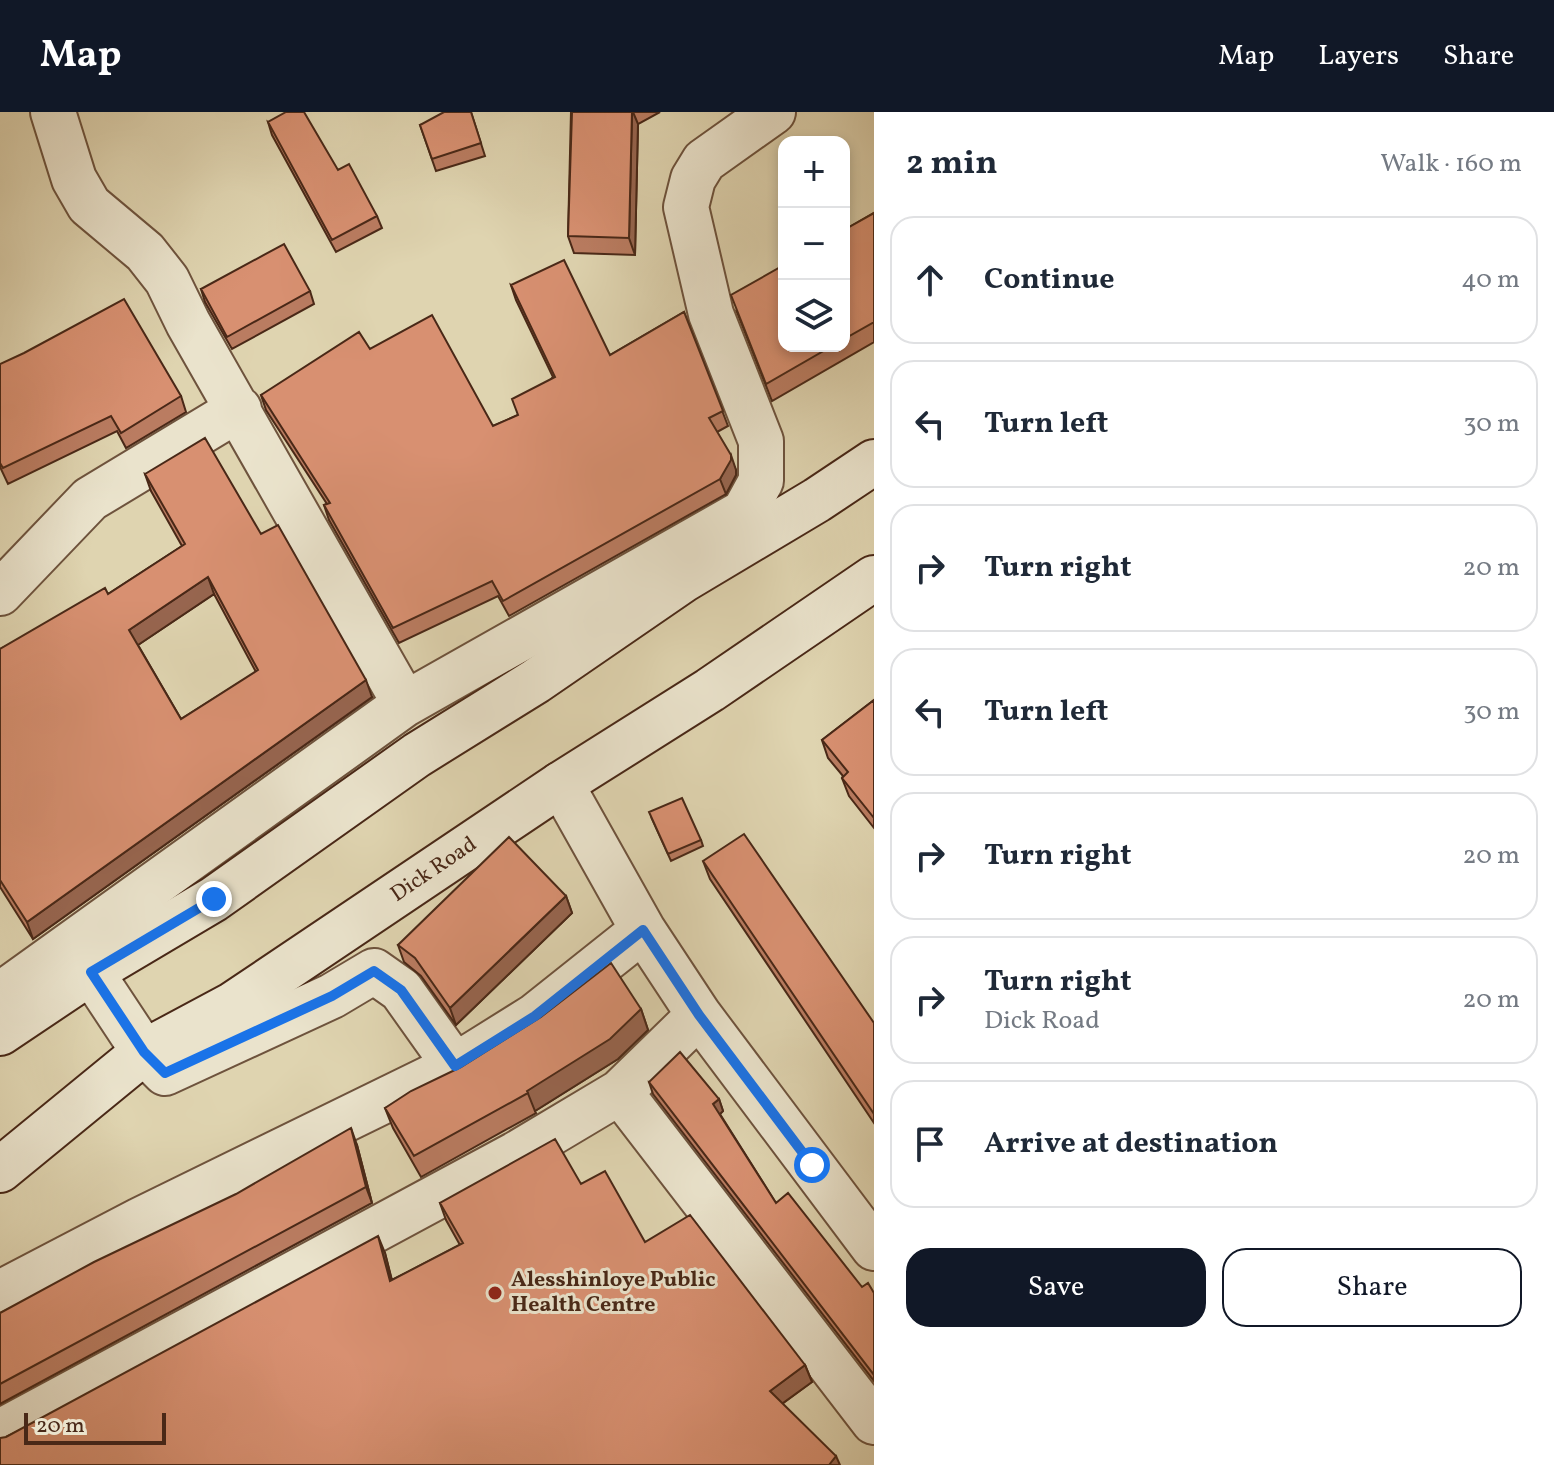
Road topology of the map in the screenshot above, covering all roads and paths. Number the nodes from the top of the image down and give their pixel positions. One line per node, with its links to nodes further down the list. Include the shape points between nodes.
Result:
1 (53, 112): 3 (street, via 74,179 89,205 145,252 167,280)
2 (773, 112): 7 (street, via 704,161 686,207 711,314 761,441 761,481 744,512)
3 (239, 409): 6 (street, via 90,499); 7 (street)
4 (874, 462): 10 (street, via 417,755 214,899)
5 (874, 578): 8 (street, Dick Road)
6 (0, 593)
7 (405, 704): 11 (street)
8 (561, 784): 9 (street); 14 (street, Dick Road, via 232,1005)
9 (643, 930): 12 (street); 15 (street, via 535,1016)
10 (91, 972): 13 (street); 14 (street)
11 (0, 995)
12 (699, 1015): 16 (street); 18 (street)
13 (0, 1033)
14 (144, 1052): 15 (street, via 165,1073 332,996 374,971 401,990); 17 (street, Dick Road)
15 (455, 1066): 19 (street)
16 (620, 1092): 20 (street); 21 (street, via 516,1154)
17 (0, 1170)
18 (874, 1248)
19 (0, 1293)
20 (874, 1422)
21 (0, 1432)

